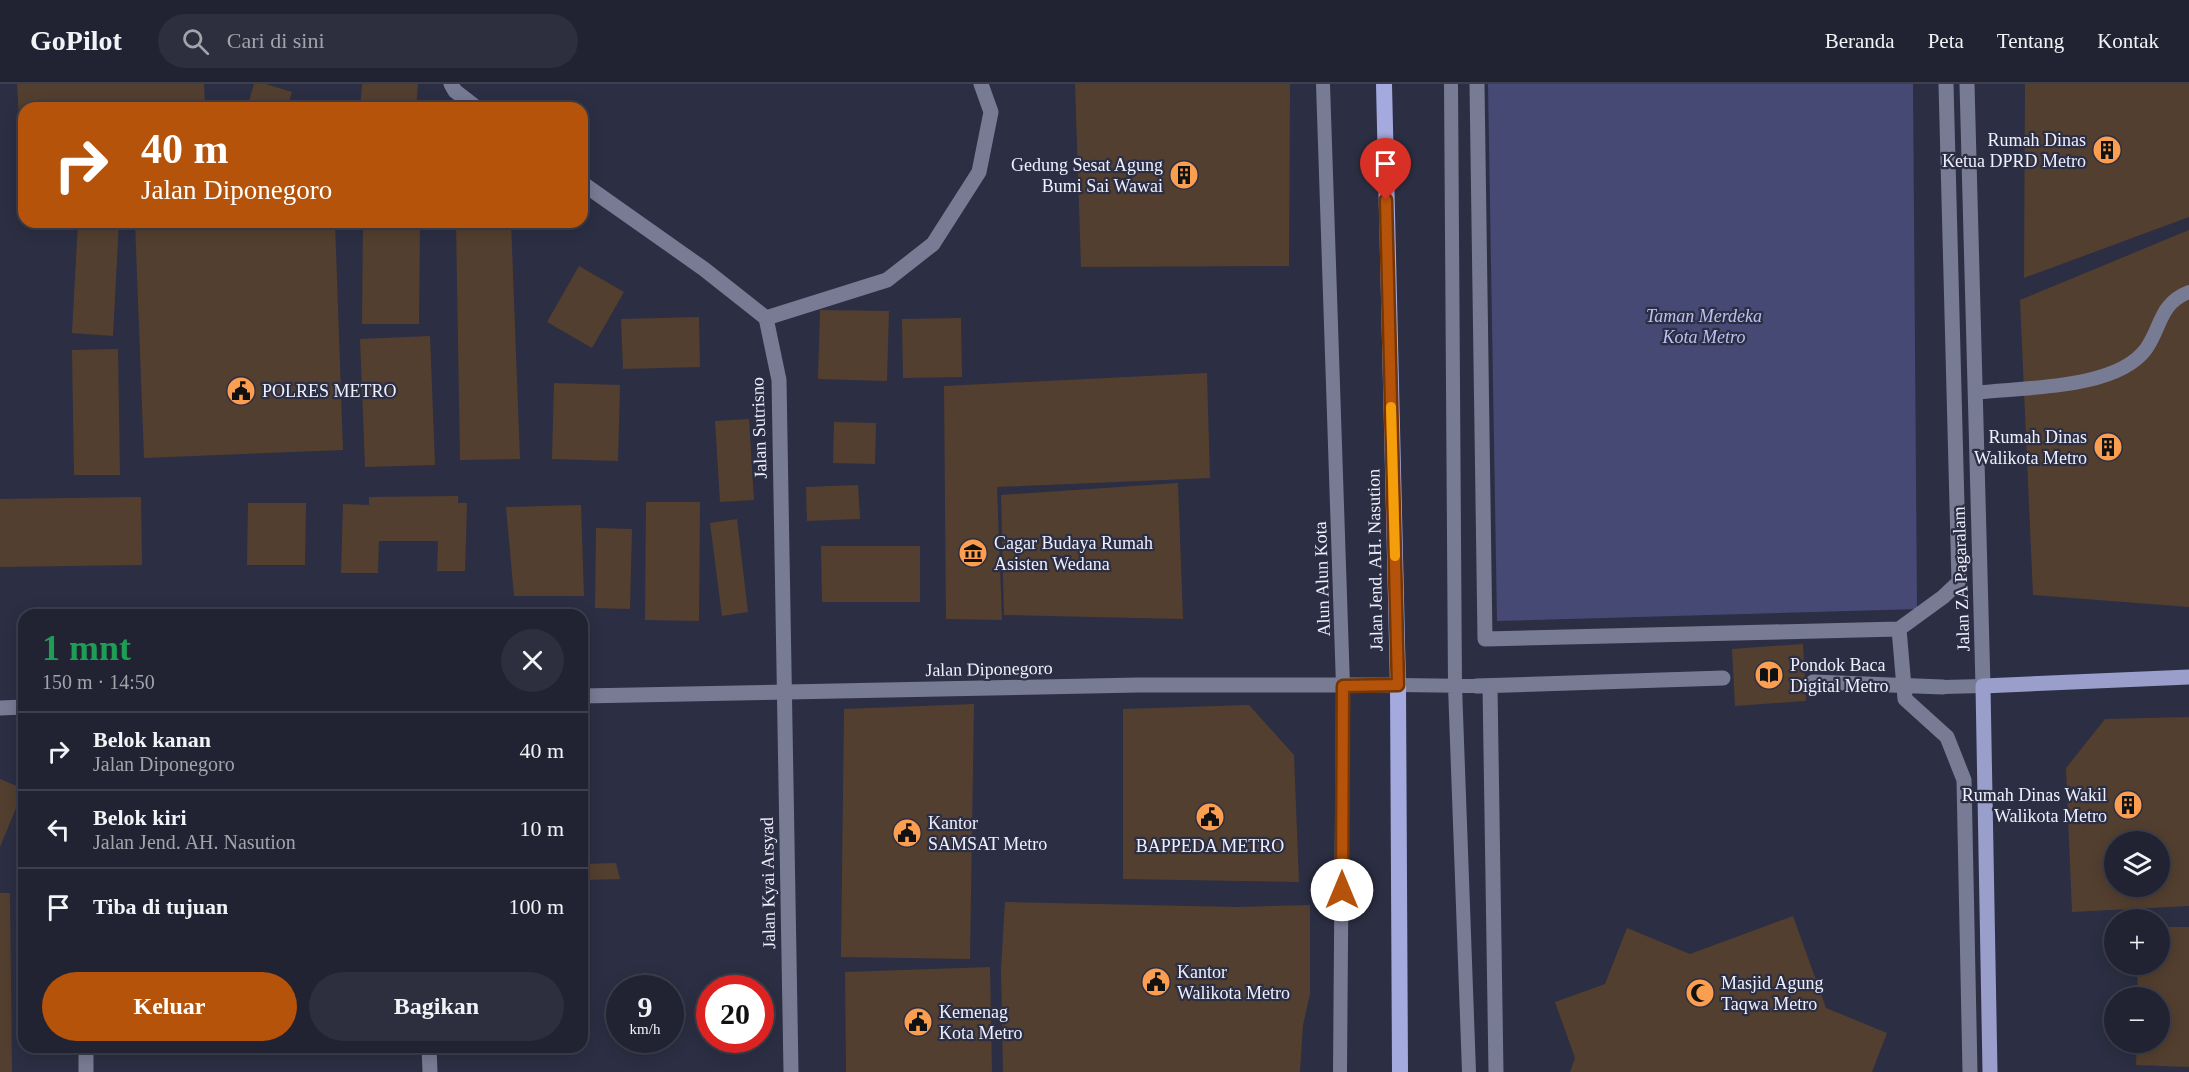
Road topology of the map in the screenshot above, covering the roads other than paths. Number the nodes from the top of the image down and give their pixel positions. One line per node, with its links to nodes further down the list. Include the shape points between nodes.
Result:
1 (451, 84): 9 (street)
2 (981, 84): 12 (street, via 991,112 979,171 933,244 886,280)
3 (1323, 84): 20 (lane, Alun Alun Kota)
4 (1384, 84): 18 (highway, Jalan Jend. AH. Nasution)
5 (1451, 84): 21 (lane)
6 (1477, 84): 14 (street, via 1485,639)
7 (1946, 84): 14 (street, via 1959,582)
8 (1967, 84): 13 (street, Jalan ZA Pagaralam)
9 (469, 102)
10 (588, 187): 12 (street)
11 (2189, 292): 13 (lane, via 2170,301 2145,350 2116,371 2091,381)
12 (766, 318): 25 (street, Jalan Sutrisno, via 779,380)
13 (1975, 393): 24 (street, Jalan ZA Pagaralam)
14 (1899, 629): 19 (street)
15 (2189, 677): 24 (main road)
16 (1723, 678): 22 (street)
17 (1813, 682): 19 (street)
18 (1398, 685): 20 (street, Jalan Diponegoro); 21 (lane); 35 (highway, Jalan Jend. AH. Nasution)
19 (1904, 685): 23 (street); 38 (street, via 1905,699 1947,737 1964,780)
20 (1343, 686): 25 (street, Jalan Diponegoro, via 1138,685); 34 (lane, Alun Alun Kota)
21 (1455, 686): 22 (lane); 36 (lane)
22 (1483, 686): 37 (street)
23 (1943, 687): 24 (lane)
24 (1983, 687): 39 (main road, Jalan ZA Pagaralam)
25 (784, 694): 26 (street, Jalan Diponegoro); 33 (street, Jalan Kyai Arsyad)
26 (588, 696)
27 (0, 708): 28 (street)
28 (18, 708)
29 (86, 1053): 31 (street)
30 (429, 1053): 32 (street)
31 (86, 1072)
32 (429, 1072)
33 (791, 1072)
34 (1340, 1072)
35 (1400, 1072)
36 (1469, 1072)
37 (1496, 1072)
38 (1970, 1072)
39 (1990, 1072)

